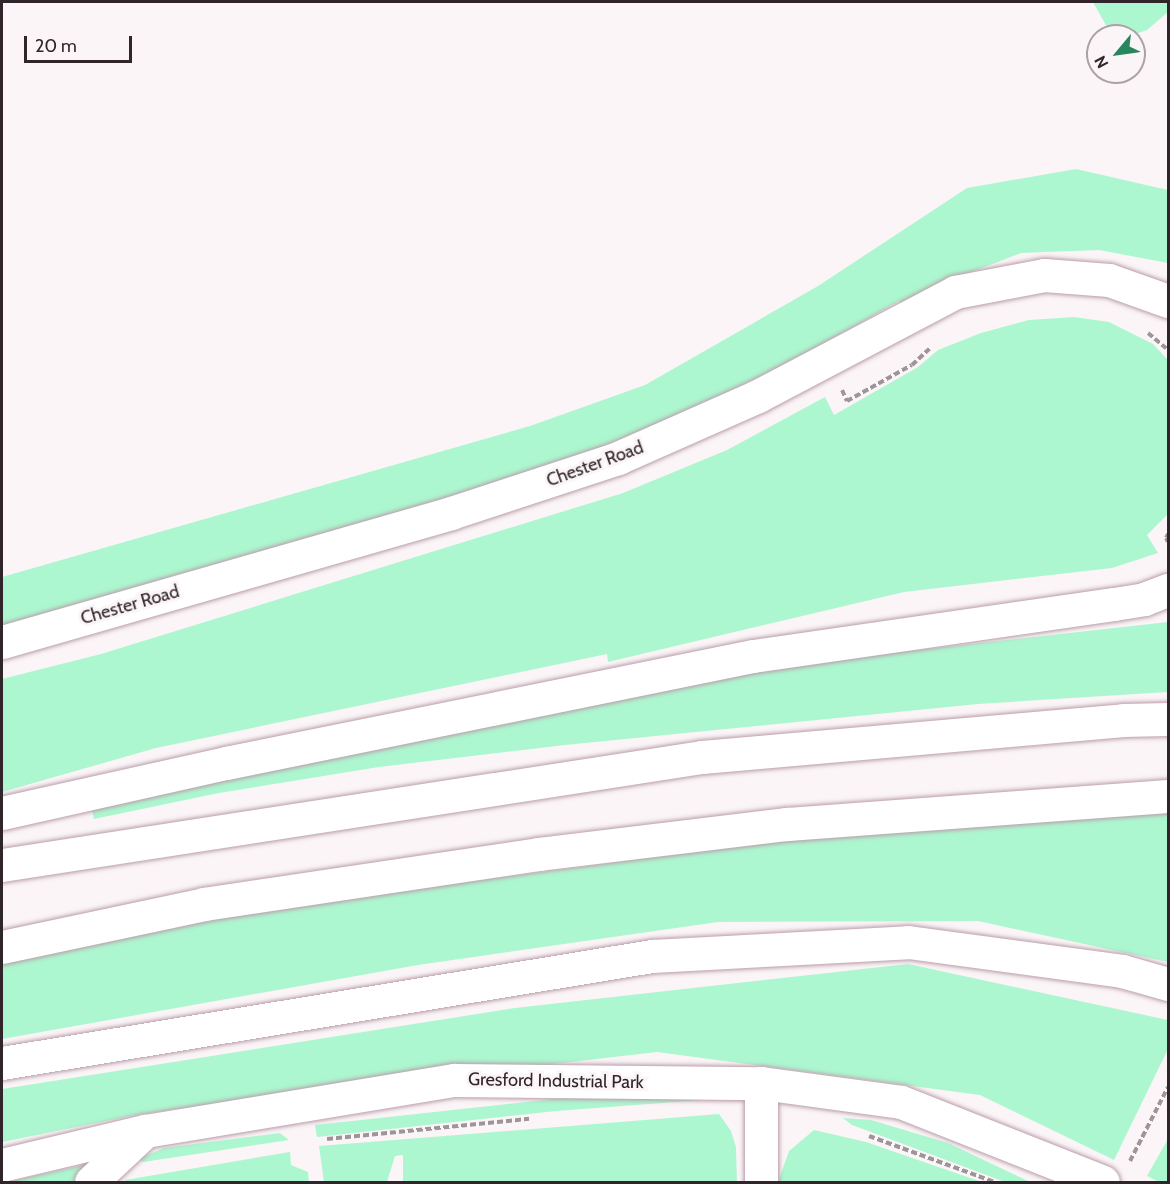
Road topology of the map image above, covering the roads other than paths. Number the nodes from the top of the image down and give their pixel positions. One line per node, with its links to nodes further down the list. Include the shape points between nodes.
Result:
1 (1168, 302): 3 (main road, Chester Road, via 1109,280 1044,275 955,292 758,396 618,458 452,513)
2 (1168, 590): 6 (main road, via 1114,604 753,656 226,763)
3 (2, 642)
4 (1168, 719): 7 (main road, via 702,757)
5 (1168, 796): 8 (main road, via 787,824 539,854 204,904)
6 (2, 813)
7 (2, 865)
8 (2, 947)
9 (1168, 984): 10 (main road, via 1122,971 908,942 652,956)
10 (2, 1063)
11 (761, 1083): 12 (main road, Gresford Industrial Park, via 454,1080); 14 (main road, Gresford Industrial Park, via 901,1102); 16 (main road)
12 (145, 1131): 13 (main road, Gresford Industrial Park); 15 (main road)
13 (2, 1165)
14 (1113, 1177)
15 (91, 1182)
16 (761, 1182)

